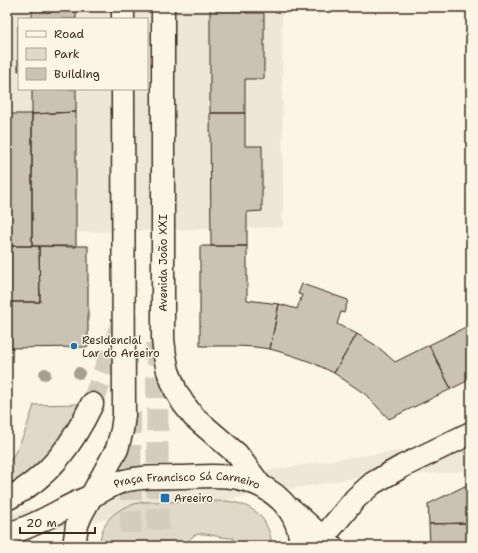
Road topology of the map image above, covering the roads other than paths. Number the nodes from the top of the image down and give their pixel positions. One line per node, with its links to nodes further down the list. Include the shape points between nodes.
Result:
1 (123, 7): 3 (main road)
2 (163, 7): 7 (main road, Avenida João XXI, via 163,340 168,371 176,391 194,417 237,454)
3 (123, 18)
4 (123, 90): 8 (main road, via 124,416 117,449)
5 (92, 404): 9 (main road, via 73,439 52,466 26,488)
6 (471, 433): 12 (main road, via 403,466 373,484 356,498)
7 (260, 485): 8 (main road, Praça Francisco Sá Carneiro, via 238,478 218,476 141,478 120,482); 10 (main road, Praça Francisco Sá Carneiro)
8 (92, 496): 11 (main road, Praça Francisco Sá Carneiro, via 28,527); 13 (main road, via 77,525)
9 (7, 499)
10 (284, 503): 12 (main road); 14 (main road, Praça Francisco Sá Carneiro, via 298,526)
11 (7, 534)
12 (324, 543)
13 (74, 546)
14 (301, 546)

